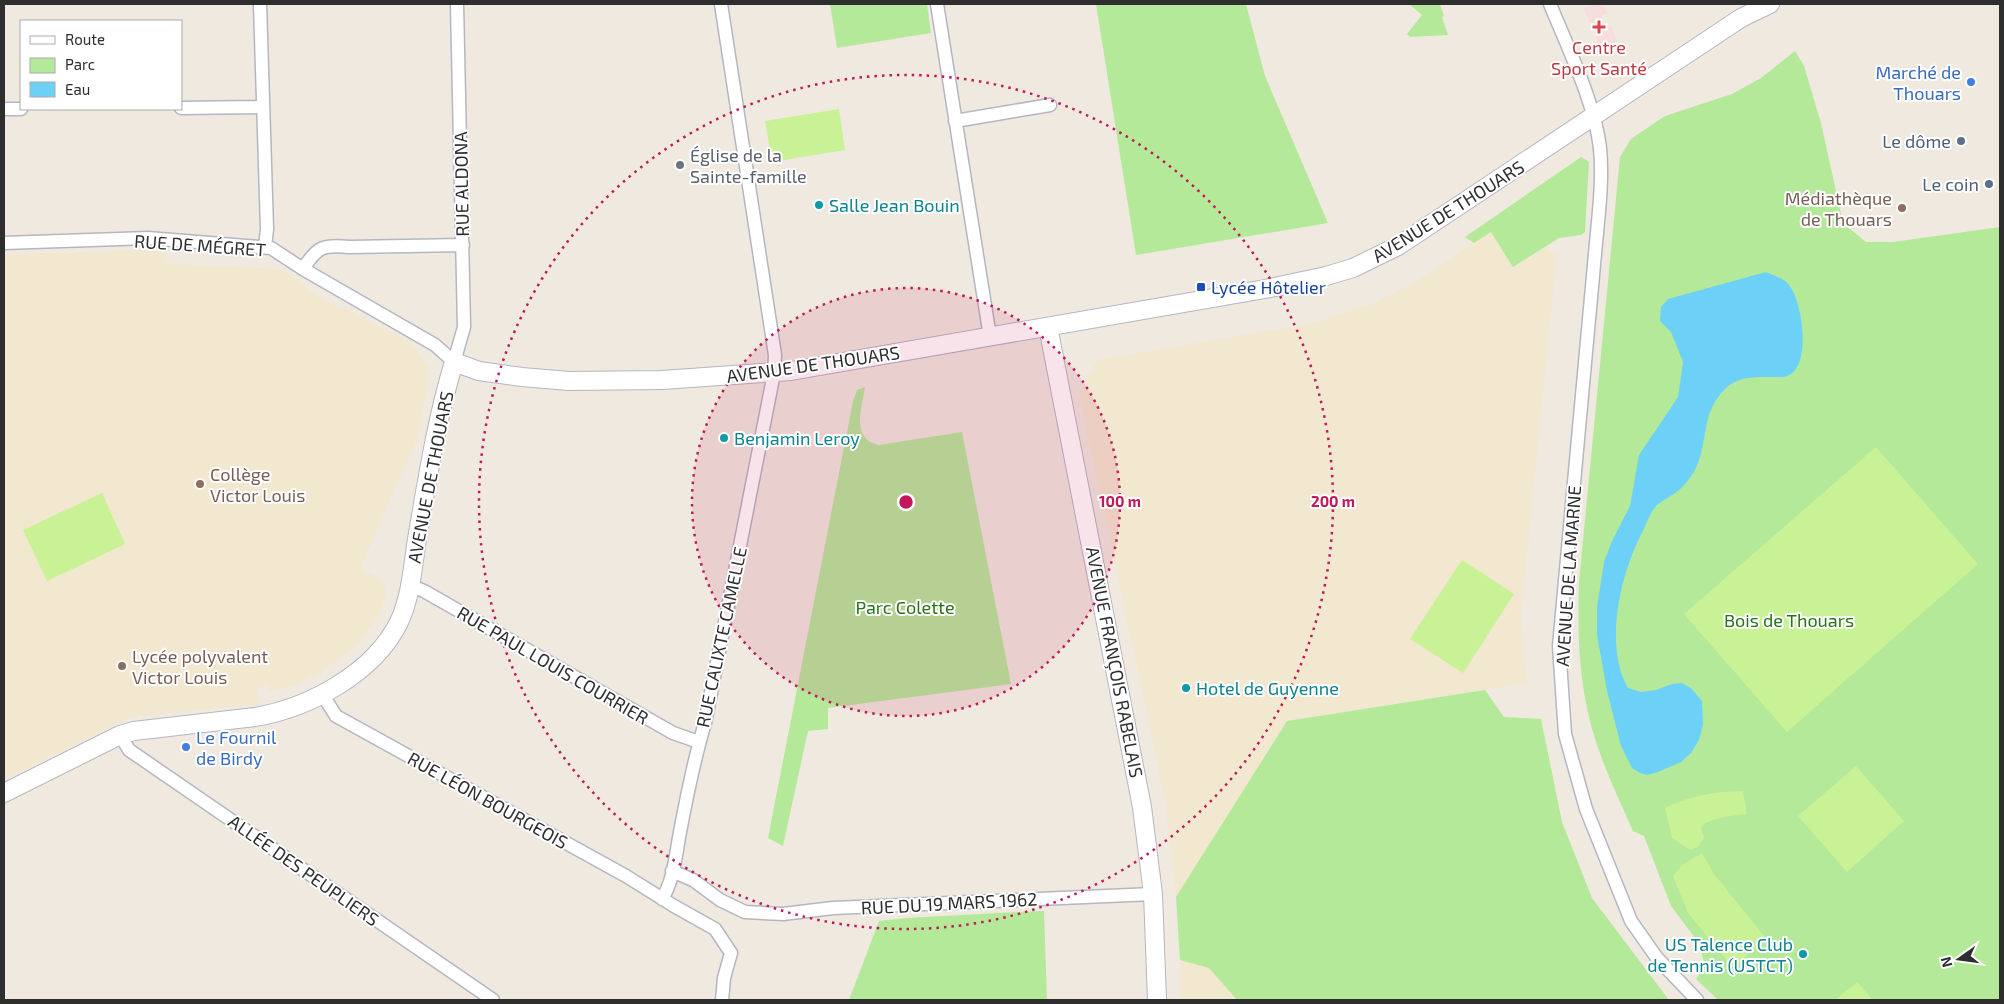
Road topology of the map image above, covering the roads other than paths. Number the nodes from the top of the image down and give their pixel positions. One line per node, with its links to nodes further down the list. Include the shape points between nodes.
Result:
1 (260, 4): 8 (street)
2 (457, 4): 15 (street, RUE ALDONA)
3 (721, 4): 21 (street, RUE CALIXTE CAMELLE, via 775,355)
4 (936, 4): 13 (street)
5 (1550, 4): 12 (street, AVENUE DE LA MARNE)
6 (1770, 4): 12 (street, AVENUE DE THOUARS, via 1741,18)
7 (1050, 104): 13 (street)
8 (263, 107): 9 (street); 16 (street)
9 (182, 108)
10 (4, 109): 11 (street)
11 (20, 109)
12 (1593, 118): 18 (street, AVENUE DE THOUARS, via 1398,246 1353,268 1265,289); 33 (street, AVENUE DE LA MARNE, via 1600,148 1600,194 1559,646 1565,734 1586,809 1631,921 1657,958)
13 (955, 120): 19 (street)
14 (4, 243): 16 (street, RUE DE MÉGRET, via 148,238)
15 (463, 245): 17 (street, via 332,245 318,249); 20 (street, RUE ALDONA, via 464,327)
16 (265, 247): 17 (street, RUE DE MÉGRET)
17 (303, 269): 20 (street, RUE DE MÉGRET, via 435,345)
18 (1048, 327): 19 (street, AVENUE DE THOUARS); 28 (street, AVENUE FRANÇOIS RABELAIS, via 1135,766)
19 (990, 337): 21 (street, AVENUE DE THOUARS)
20 (454, 362): 21 (street, AVENUE DE THOUARS, via 479,371 569,381 662,380); 22 (street, AVENUE DE THOUARS, via 436,430)
21 (774, 373): 25 (street, RUE CALIXTE CAMELLE)
22 (409, 585): 23 (street, AVENUE DE THOUARS, via 403,612 387,640 375,655); 25 (street, RUE PAUL LOUIS COURRIER, via 673,733)
23 (322, 694): 24 (street, AVENUE DE THOUARS, via 310,702 273,714 148,728); 29 (street, RUE LÉON BOURGEOIS, via 336,716)
24 (120, 735): 26 (street, AVENUE DE THOUARS); 30 (street, ALLÉE DES PEUPLIERS, via 129,750)
25 (699, 742): 27 (street, RUE CALIXTE CAMELLE)
26 (4, 793)
27 (672, 872): 28 (street, RUE DU 19 MARS 1962, via 693,880 720,900 745,912 784,914 833,908); 29 (street, RUE CALIXTE CAMELLE)
28 (1153, 894): 32 (street, AVENUE FRANÇOIS RABELAIS)
29 (662, 899): 31 (street, RUE LÉON BOURGEOIS, via 715,929 731,953)
30 (493, 1000)
31 (722, 1000)
32 (1157, 1000)
33 (1697, 1000)

